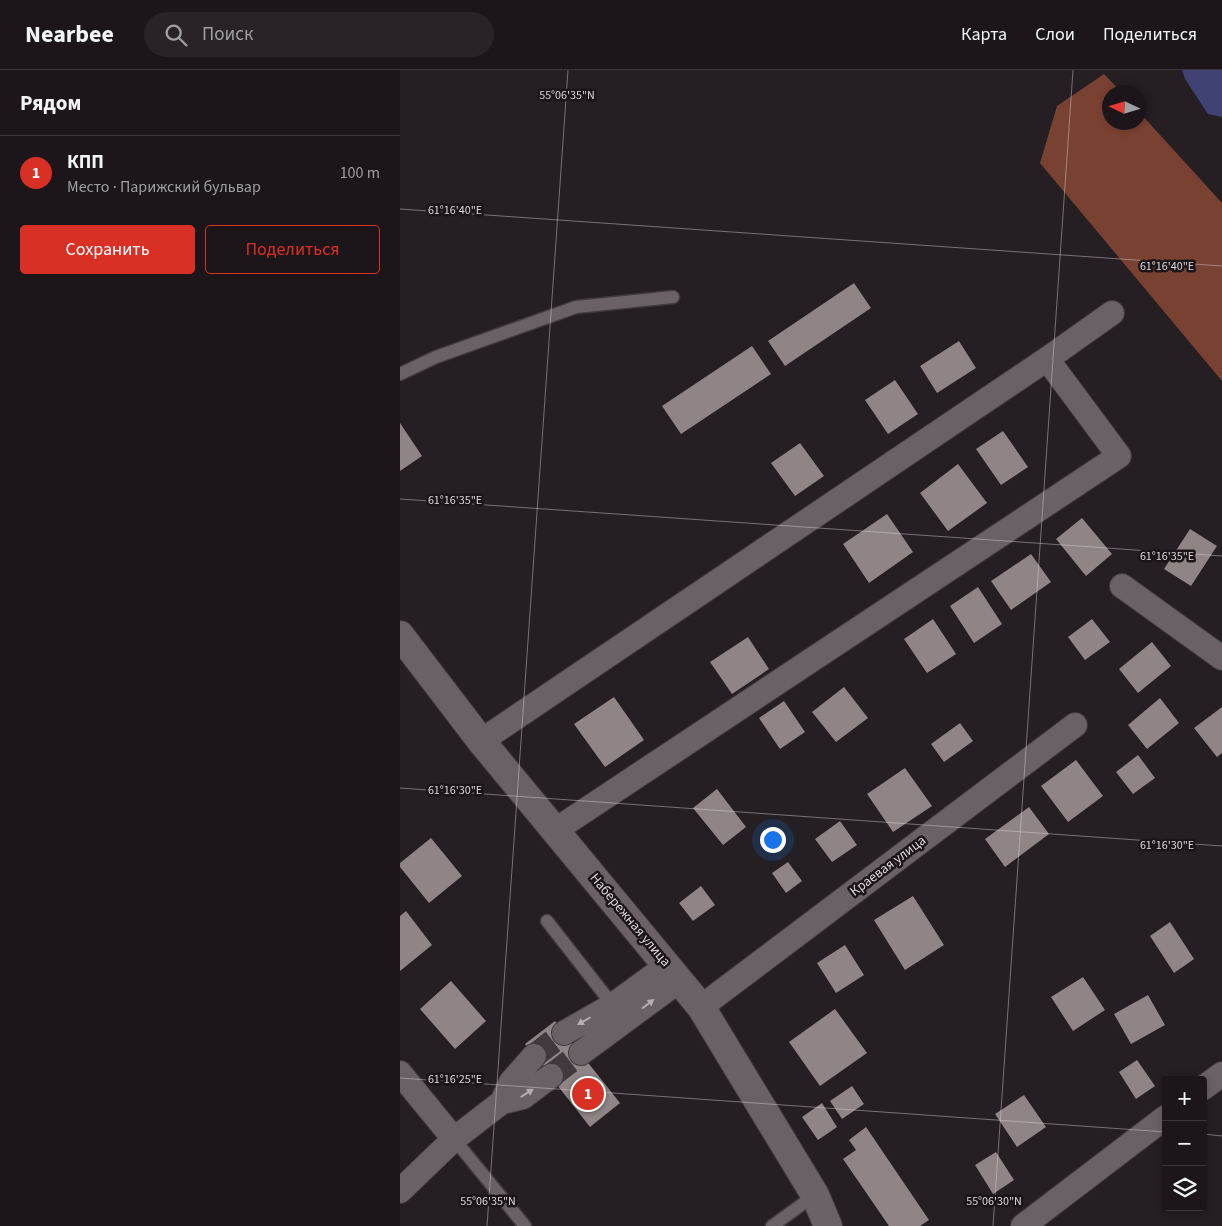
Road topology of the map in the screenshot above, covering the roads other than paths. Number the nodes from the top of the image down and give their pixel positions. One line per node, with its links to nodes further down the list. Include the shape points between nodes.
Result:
1 (673, 297): 4 (lane, via 576,308 436,357)
2 (1112, 313): 3 (street)
3 (1047, 359): 9 (street); 10 (street, via 1119,456)
4 (400, 374)
5 (1122, 586): 7 (street)
6 (400, 635): 9 (street, Набережная улица)
7 (1222, 658)
8 (1076, 725): 13 (street, Краевая улица)
9 (481, 741): 10 (street, Набережная улица)
10 (554, 831): 12 (street, Набережная улица)
11 (547, 921): 14 (lane)
12 (674, 972): 13 (street, Набережная улица); 14 (street)
13 (701, 1007): 26 (street, Набережная улица)
14 (620, 1013): 15 (street, one-way to 15); 16 (street)
15 (564, 1033)
16 (581, 1054)
17 (534, 1056): 22 (street, via 511,1082)
18 (400, 1073): 24 (street)
19 (1222, 1074): 21 (street)
20 (550, 1076): 22 (street, one-way to 20, via 522,1097)
21 (1207, 1085)
22 (502, 1102): 24 (street)
23 (1162, 1120): 30 (street)
24 (454, 1139): 25 (street); 27 (lane)
25 (400, 1190)
26 (815, 1195): 28 (lane); 29 (street, Набережная улица)
27 (525, 1226)
28 (772, 1226)
29 (828, 1226)
30 (1023, 1226)

